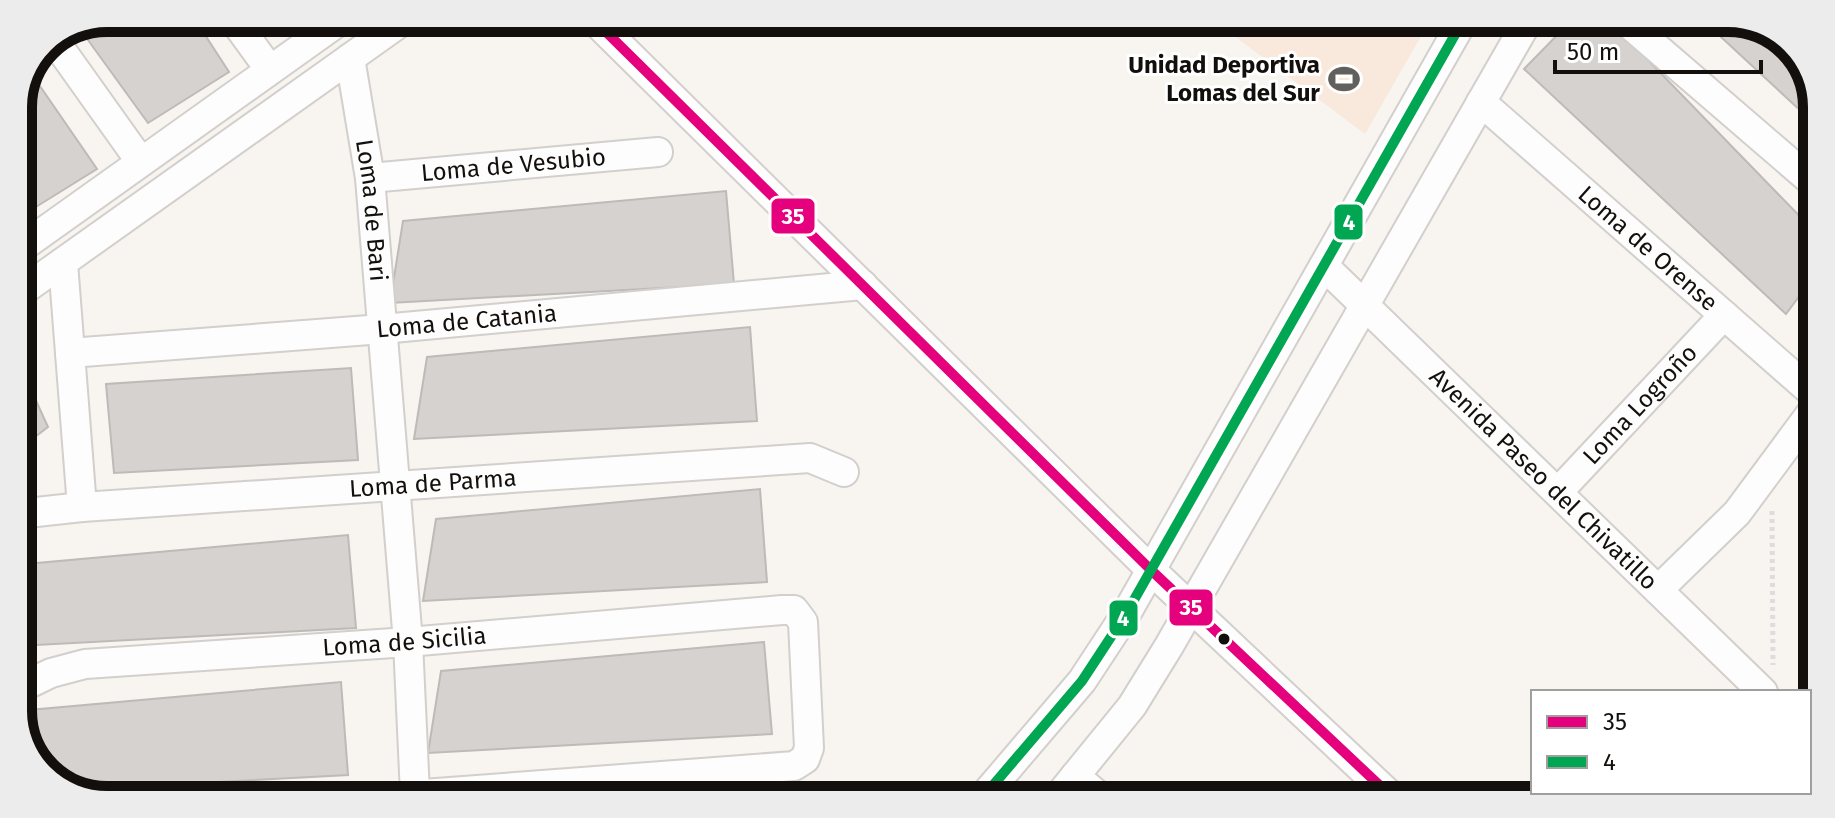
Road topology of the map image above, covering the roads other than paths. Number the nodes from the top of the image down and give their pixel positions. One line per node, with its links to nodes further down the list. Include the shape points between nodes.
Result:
1 (242, 32): 10 (street)
2 (324, 32): 10 (street)
3 (387, 32): 9 (street)
4 (606, 32): 20 (street)
5 (1456, 32): 18 (street)
6 (1521, 32): 11 (street)
7 (1638, 32): 14 (street)
8 (61, 49): 13 (street)
9 (350, 58): 15 (street, Loma de Bari); 17 (street)
10 (270, 70): 13 (street)
11 (1481, 102): 21 (street); 22 (street, Loma de Orense)
12 (658, 152): 15 (street, Loma de Vesubio)
13 (141, 162): 16 (street)
14 (1803, 174)
15 (370, 178): 23 (street, Loma de Bari)
16 (32, 240)
17 (63, 263): 19 (street); 24 (street)
18 (1324, 266): 21 (street, Avenida Paseo del Chivatillo); 32 (street)
19 (32, 284)
20 (863, 285): 23 (street, Loma de Catania); 32 (street)
21 (1365, 305): 29 (street, Avenida Paseo del Chivatillo); 34 (street)
22 (1724, 315): 25 (street, Loma de Orense); 29 (street, Loma Logroño)
23 (382, 329): 24 (street, Loma de Catania); 28 (street, Loma de Bari)
24 (70, 353): 30 (street)
25 (1803, 384)
26 (1803, 424): 33 (street, via 1737,513)
27 (844, 472): 28 (street, Loma de Parma, via 810,458)
28 (395, 486): 30 (street, Loma de Parma); 35 (street, Loma de Bari)
29 (1558, 492): 33 (street, Avenida Paseo del Chivatillo)
30 (82, 507): 31 (street, Loma de Parma)
31 (32, 512)
32 (1151, 570): 34 (street); 40 (street, via 1082,681)
33 (1658, 590): 37 (street, Avenida Paseo del Chivatillo)
34 (1191, 608): 41 (street, via 1132,706); 42 (street)
35 (408, 642): 36 (street, Loma de Sicilia, via 85,664); 38 (street, Loma de Bari); 39 (street, Loma de Sicilia, via 794,610 803,622 809,748 794,766)
36 (32, 682)
37 (1768, 684)
38 (415, 786)
39 (529, 786)
40 (992, 786)
41 (1068, 786)
42 (1380, 786)

